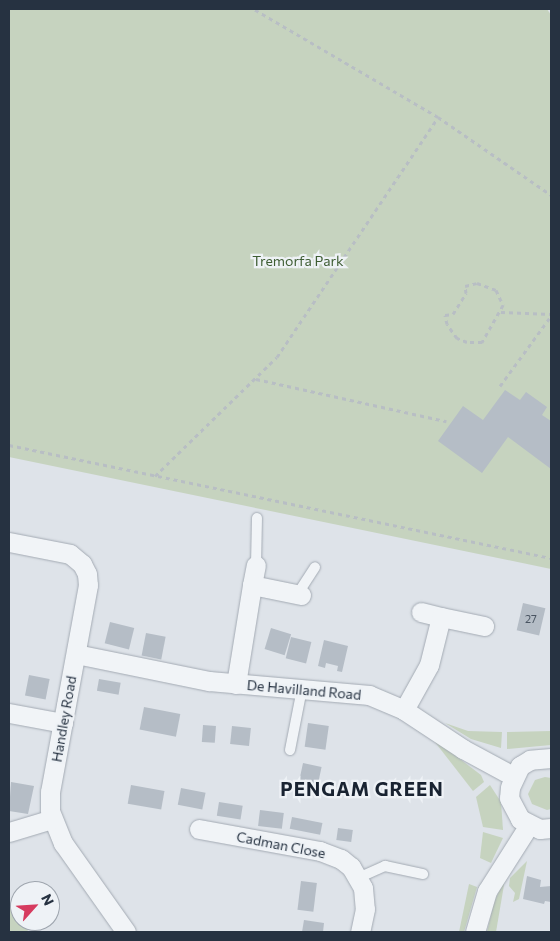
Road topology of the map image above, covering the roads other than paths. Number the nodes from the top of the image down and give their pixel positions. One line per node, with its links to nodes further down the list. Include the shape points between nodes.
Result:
1 (257, 518): 3 (lane)
2 (9, 542): 10 (street, Handley Road, via 70,554 85,569 88,585)
3 (256, 565): 5 (street)
4 (315, 567): 6 (lane)
5 (252, 585): 6 (street); 11 (street)
6 (299, 595)
7 (421, 612): 8 (street)
8 (441, 617): 9 (street); 13 (street, via 429,665)
9 (484, 626)
10 (76, 654): 11 (street, De Havilland Road); 15 (street, Handley Road)
11 (236, 684): 12 (street, De Havilland Road)
12 (302, 689): 13 (street, De Havilland Road, via 369,695); 16 (lane)
13 (404, 710): 18 (street, De Havilland Road, via 463,749)
14 (9, 713): 15 (street)
15 (63, 723): 19 (street, Handley Road, via 50,792)
16 (290, 750)
17 (551, 758): 18 (street, via 530,760)
18 (514, 776): 20 (street, via 510,787 513,809)
19 (52, 819): 23 (street); 26 (street, Handley Road, via 63,843)
20 (529, 825): 21 (street); 28 (street, via 486,891)
21 (551, 828)
22 (199, 829): 25 (street, Cadman Close, via 331,854 351,868)
23 (9, 832)
24 (423, 874): 25 (lane, via 385,866)
25 (358, 878): 27 (street, Cadman Close, via 365,900)
26 (126, 932)
27 (360, 932)
28 (476, 932)

